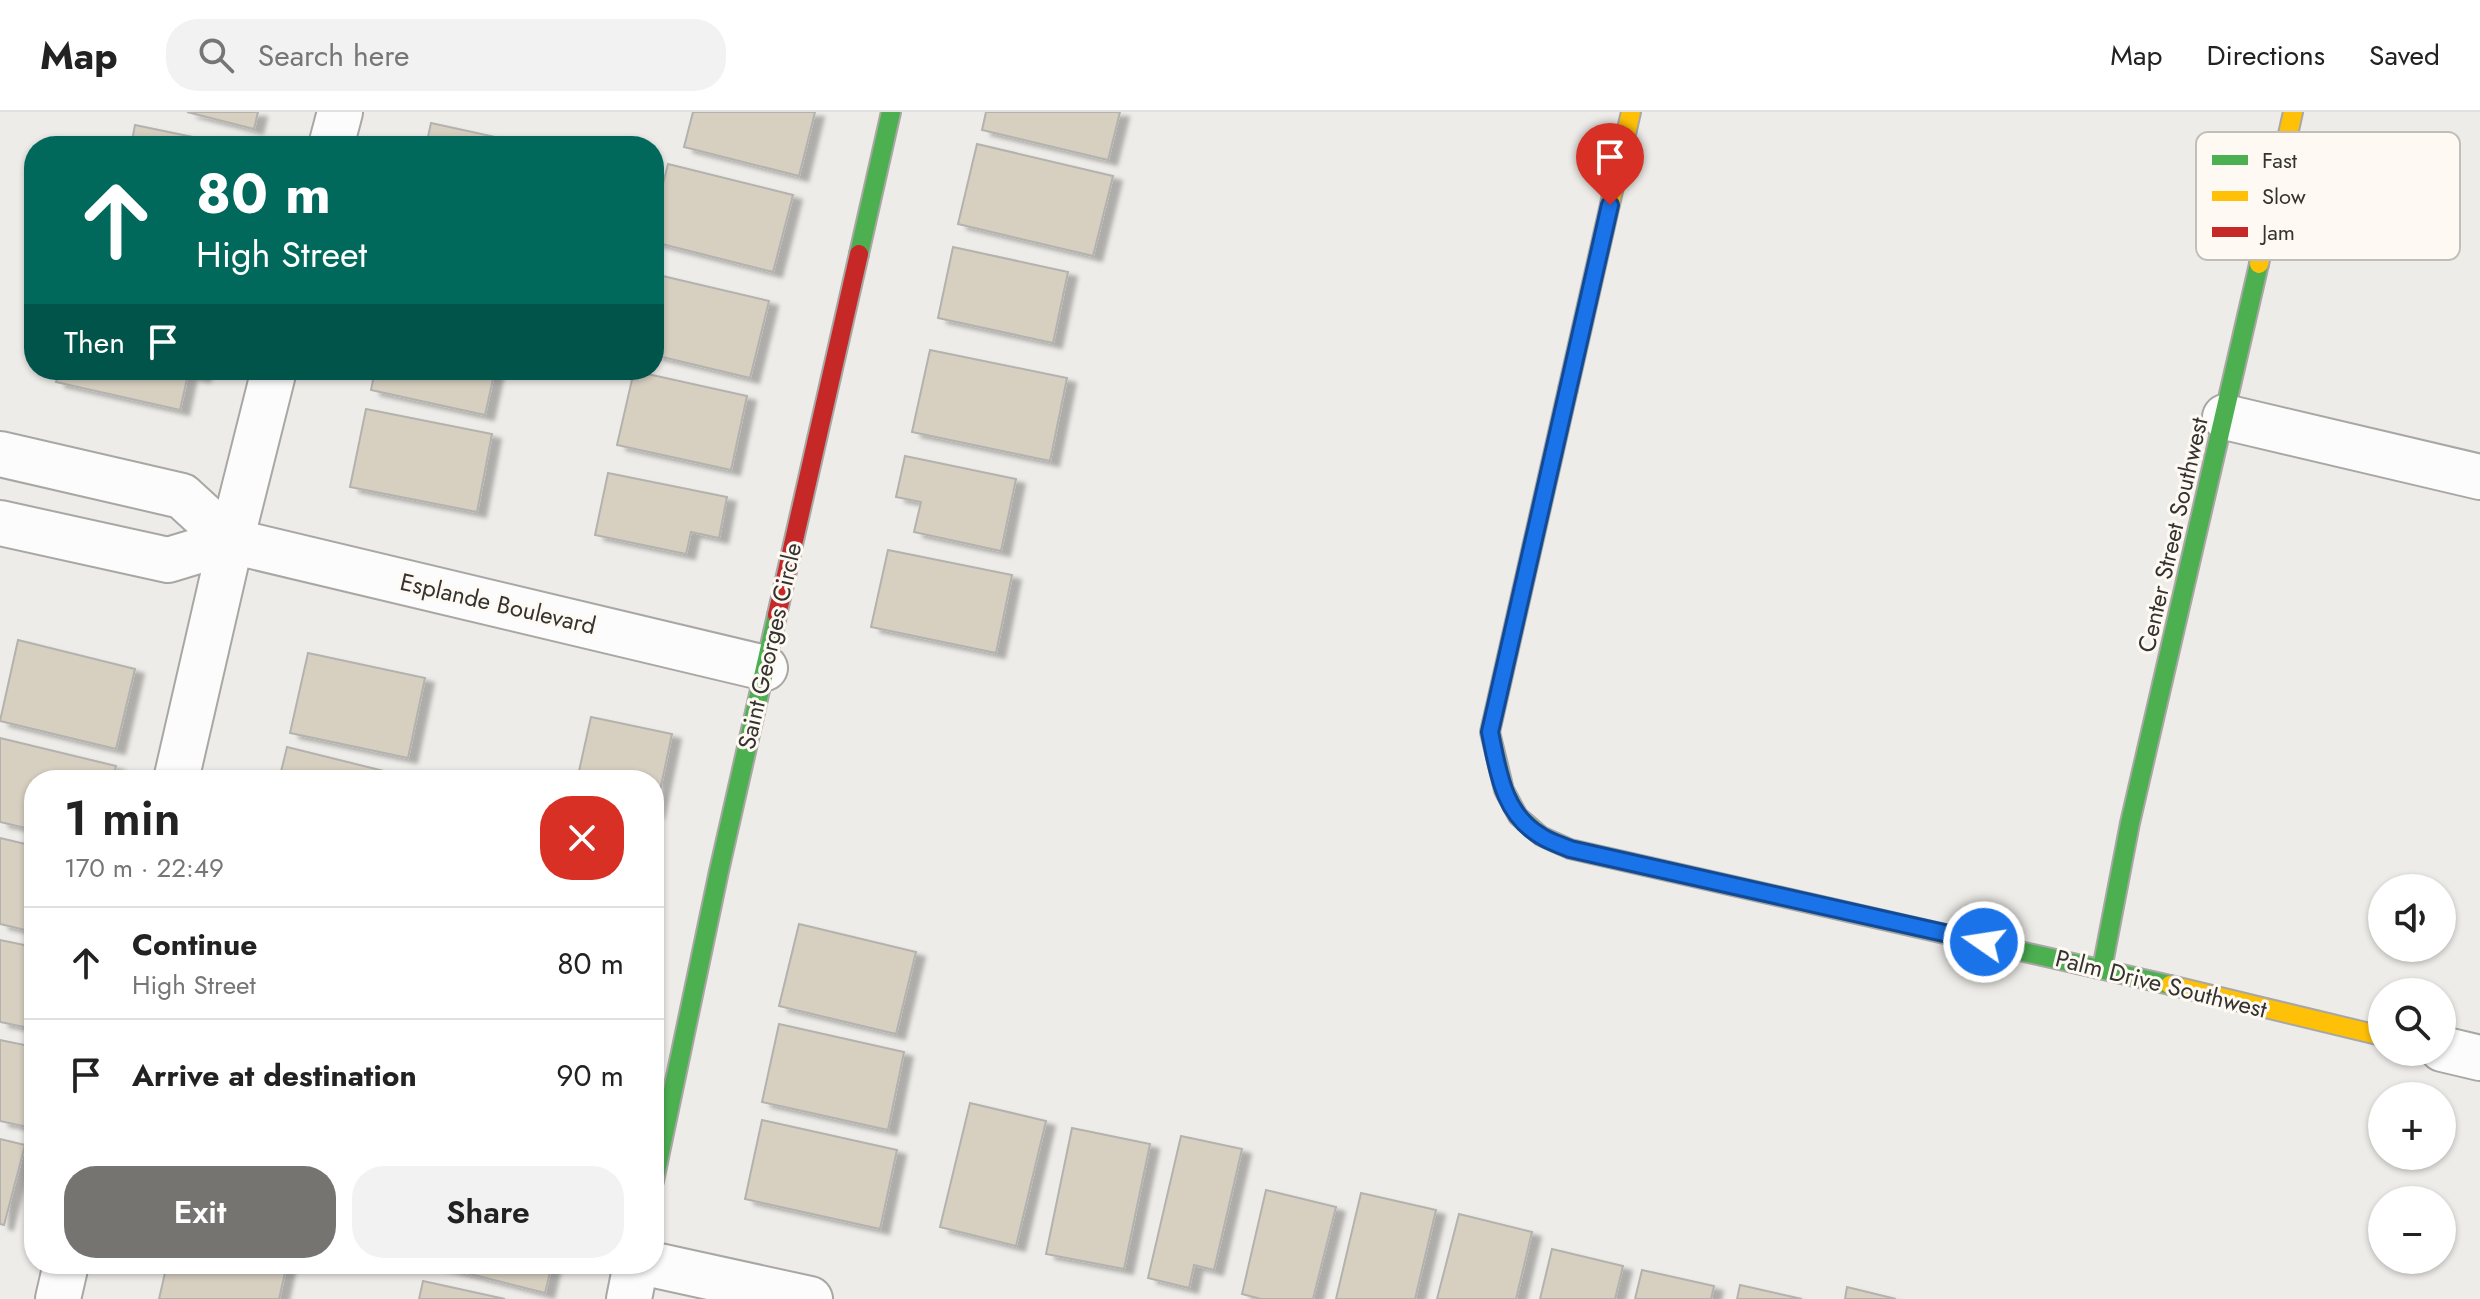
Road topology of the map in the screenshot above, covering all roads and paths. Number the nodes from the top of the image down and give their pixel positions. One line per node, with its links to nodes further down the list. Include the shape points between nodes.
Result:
1 (340, 112): 6 (street)
2 (891, 112): 16 (street, Saint Georges Circle)
3 (1631, 112): 18 (street, Palm Drive Southwest, via 1490,732 1511,809 1540,836 1570,849)
4 (2293, 112): 5 (street, Center Street Southwest)
5 (2289, 132)
6 (334, 136)
7 (2260, 260): 9 (street, Center Street Southwest)
8 (271, 380): 15 (street)
9 (2225, 417): 12 (street); 18 (street, Center Street Southwest, via 2130,823)
10 (0, 454): 11 (street, Esplande Boulevard)
11 (79, 472): 14 (street); 15 (street, Esplande Boulevard, via 182,496)
12 (2480, 477)
13 (0, 523): 14 (street)
14 (64, 537): 15 (street, via 168,560)
15 (231, 541): 16 (street, Esplande Boulevard); 17 (street)
16 (765, 668): 22 (street, Saint Georges Circle)
17 (178, 770)
18 (2102, 969): 19 (street, Palm Drive Southwest)
19 (2368, 1033)
20 (2456, 1052): 21 (street)
21 (2480, 1058)
22 (664, 1135)
23 (664, 1267): 28 (street)
24 (64, 1274): 26 (street)
25 (634, 1274): 27 (street)
26 (58, 1299)
27 (629, 1299)
28 (810, 1299)

